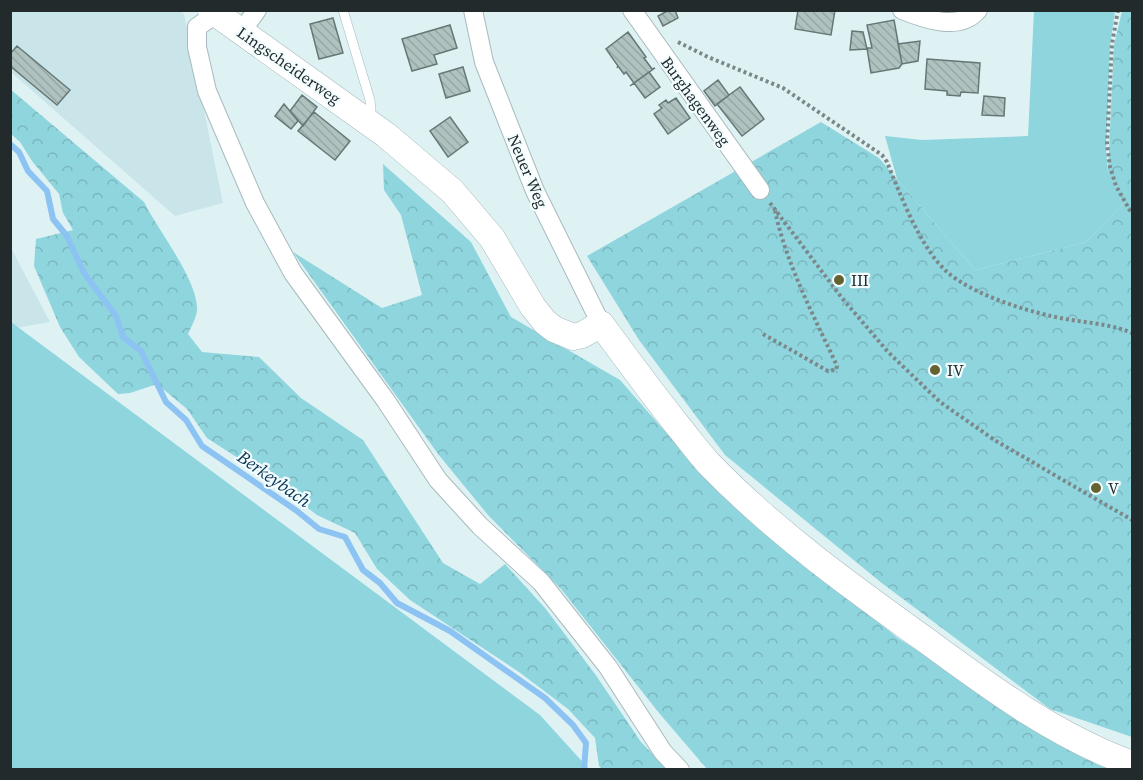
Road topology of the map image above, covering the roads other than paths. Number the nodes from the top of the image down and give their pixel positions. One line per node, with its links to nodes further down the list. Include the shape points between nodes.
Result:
1 (257, 10): 8 (street)
2 (343, 10): 9 (lane, Lingscheiderweg, via 370,100)
3 (473, 10): 11 (street, Neuer Weg, via 484,62 535,191)
4 (632, 10): 10 (street, Burghagenweg)
5 (902, 10): 6 (street, via 954,23 967,20)
6 (978, 10)
7 (213, 12): 8 (street, Lingscheiderweg); 13 (street, via 197,27 197,47 207,91 255,203 293,273 438,480 480,526 541,582 608,667 663,752)
8 (241, 32): 9 (street, Lingscheiderweg)
9 (366, 121): 11 (street, Lingscheiderweg, via 452,191 492,238 544,321 573,337)
10 (760, 190)
11 (601, 324): 12 (street, via 708,462 779,530 1009,700 1097,751)
12 (1132, 765)
13 (680, 770)

